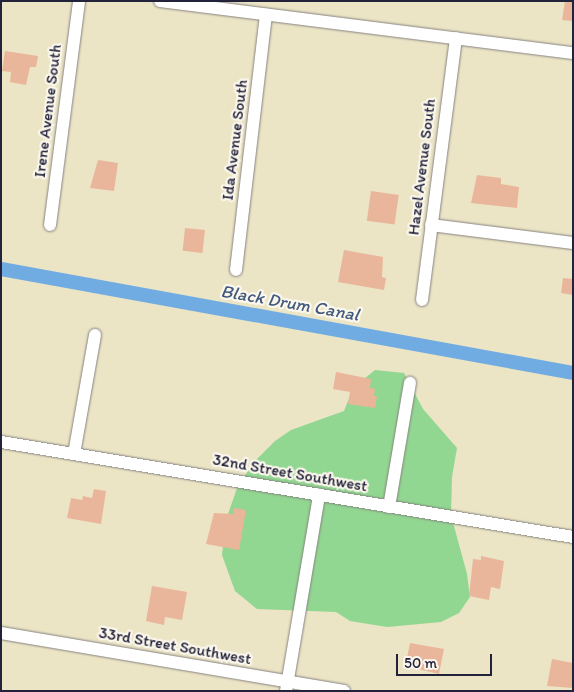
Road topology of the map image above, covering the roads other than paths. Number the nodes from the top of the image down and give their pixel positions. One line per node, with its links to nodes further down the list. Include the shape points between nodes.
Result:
1 (78, 1): 7 (street, Irene Avenue South)
2 (160, 1): 3 (street)
3 (212, 5): 4 (street)
4 (266, 15): 5 (street); 10 (street, Ida Avenue South)
5 (456, 38): 6 (street); 8 (street, Hazel Avenue South)
6 (573, 53)
7 (50, 225)
8 (431, 225): 9 (street); 11 (street, Hazel Avenue South)
9 (573, 243)
10 (236, 270)
11 (422, 300)
12 (95, 334): 15 (street)
13 (410, 383): 17 (street)
14 (1, 442): 15 (street, 32nd Street Southwest)
15 (74, 454): 16 (street, 32nd Street Southwest)
16 (319, 494): 17 (street, 32nd Street Southwest); 20 (street)
17 (389, 506): 18 (street, 32nd Street Southwest)
18 (573, 537)
19 (1, 633): 20 (street, 33rd Street Southwest)
20 (287, 686): 21 (street, 33rd Street Southwest)
21 (344, 691)

